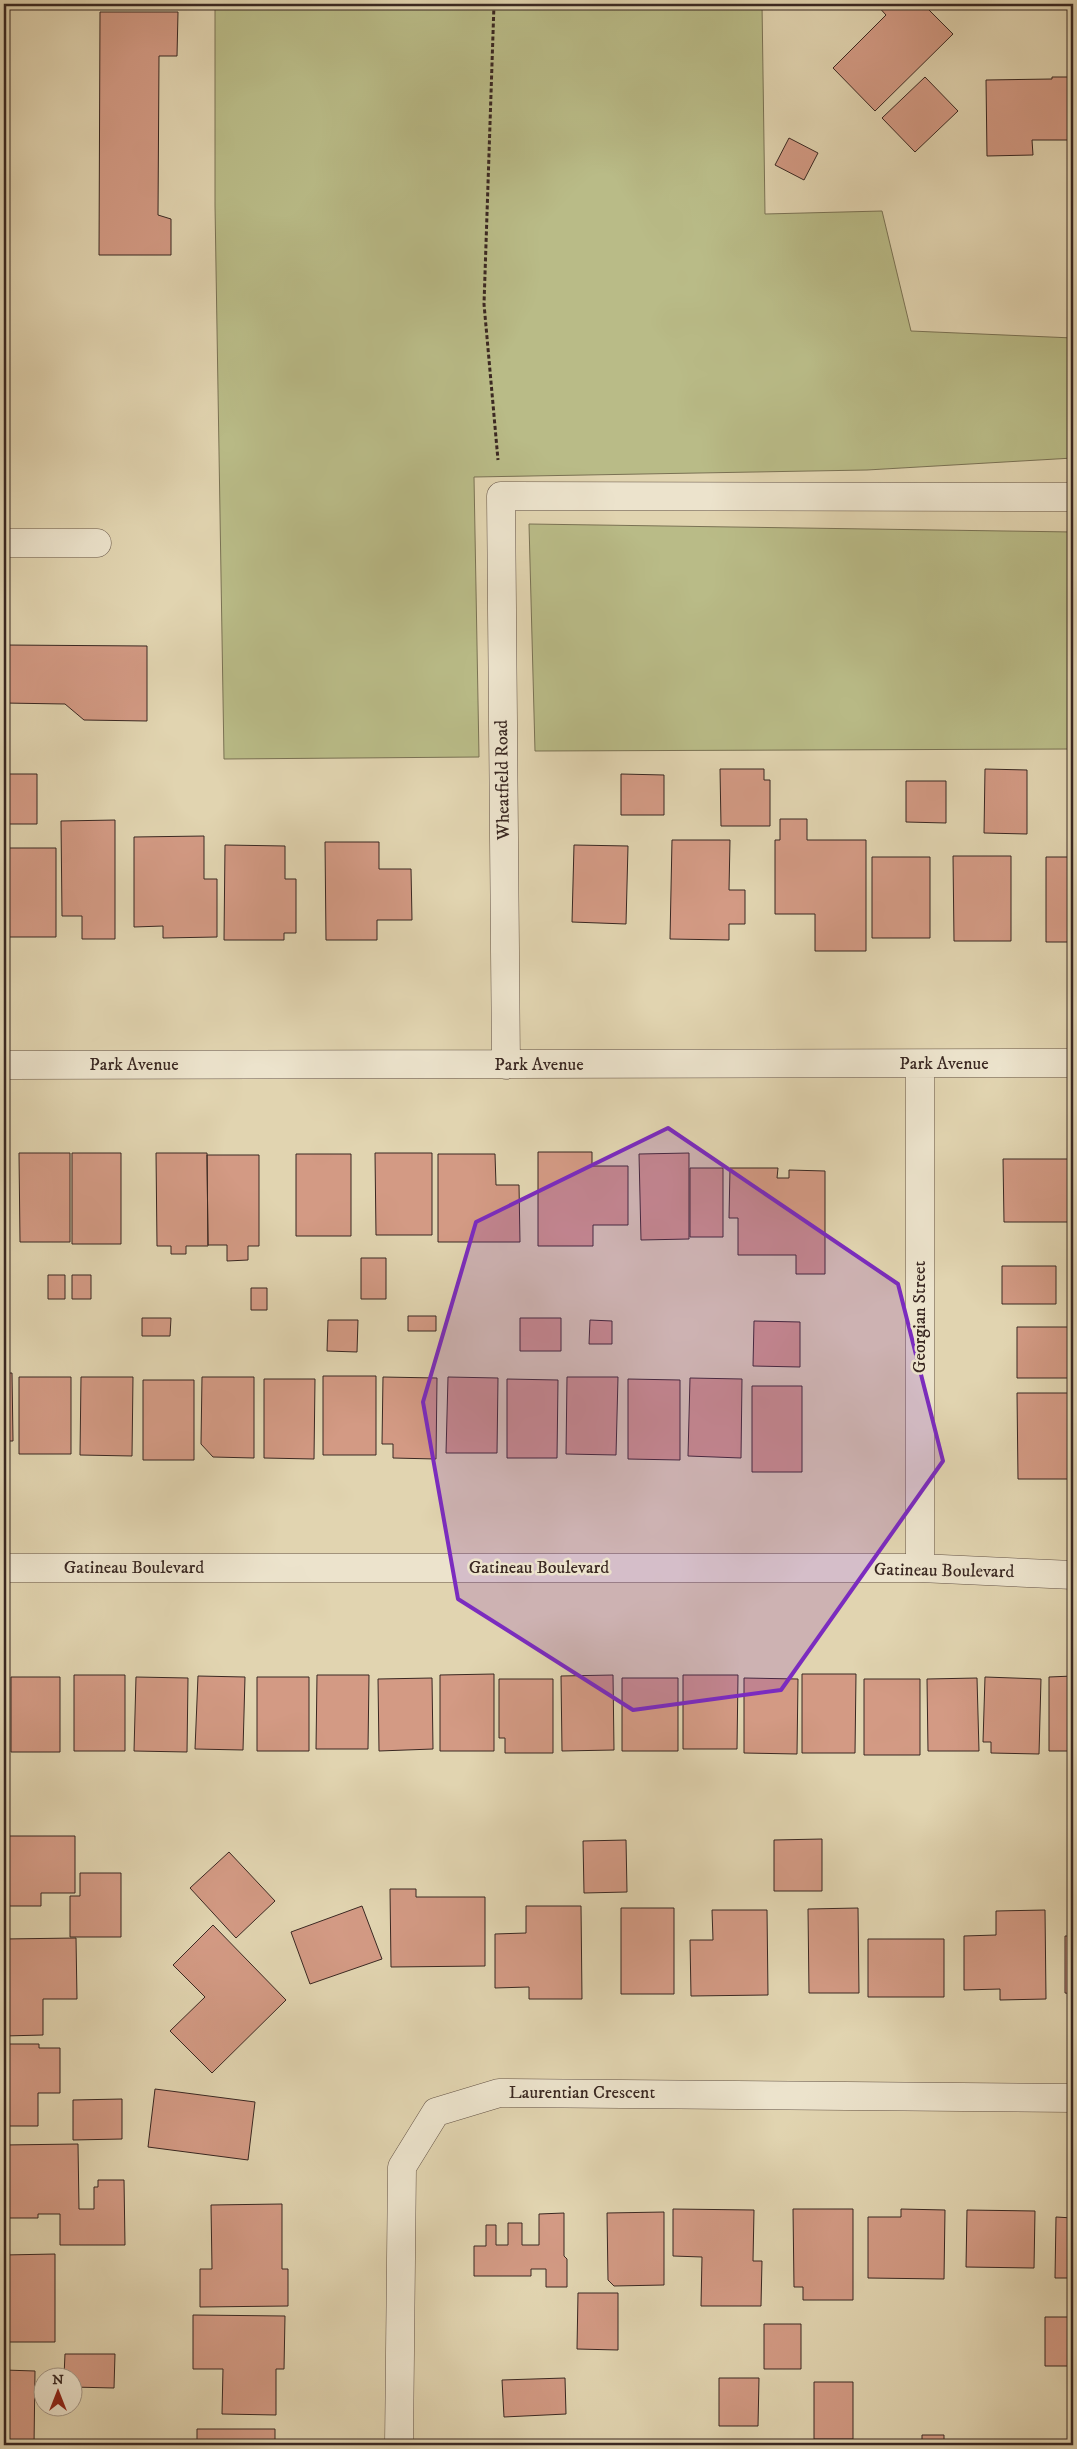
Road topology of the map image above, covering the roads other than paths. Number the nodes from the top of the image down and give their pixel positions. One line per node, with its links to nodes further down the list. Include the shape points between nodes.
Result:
1 (1073, 497): 6 (street, Wheatfield Road, via 501,496)
2 (4, 543): 3 (street)
3 (97, 543)
4 (1073, 1063): 7 (street, Park Avenue)
5 (4, 1065): 6 (street, Park Avenue)
6 (506, 1065): 7 (street, Park Avenue)
7 (920, 1065): 9 (street, Georgian Street)
8 (4, 1568): 9 (street, Gatineau Boulevard)
9 (920, 1568): 10 (street, Gatineau Boulevard)
10 (1073, 1574)
11 (1073, 2098): 12 (street, Laurentian Crescent, via 499,2093 436,2112 402,2167)
12 (399, 2445)

